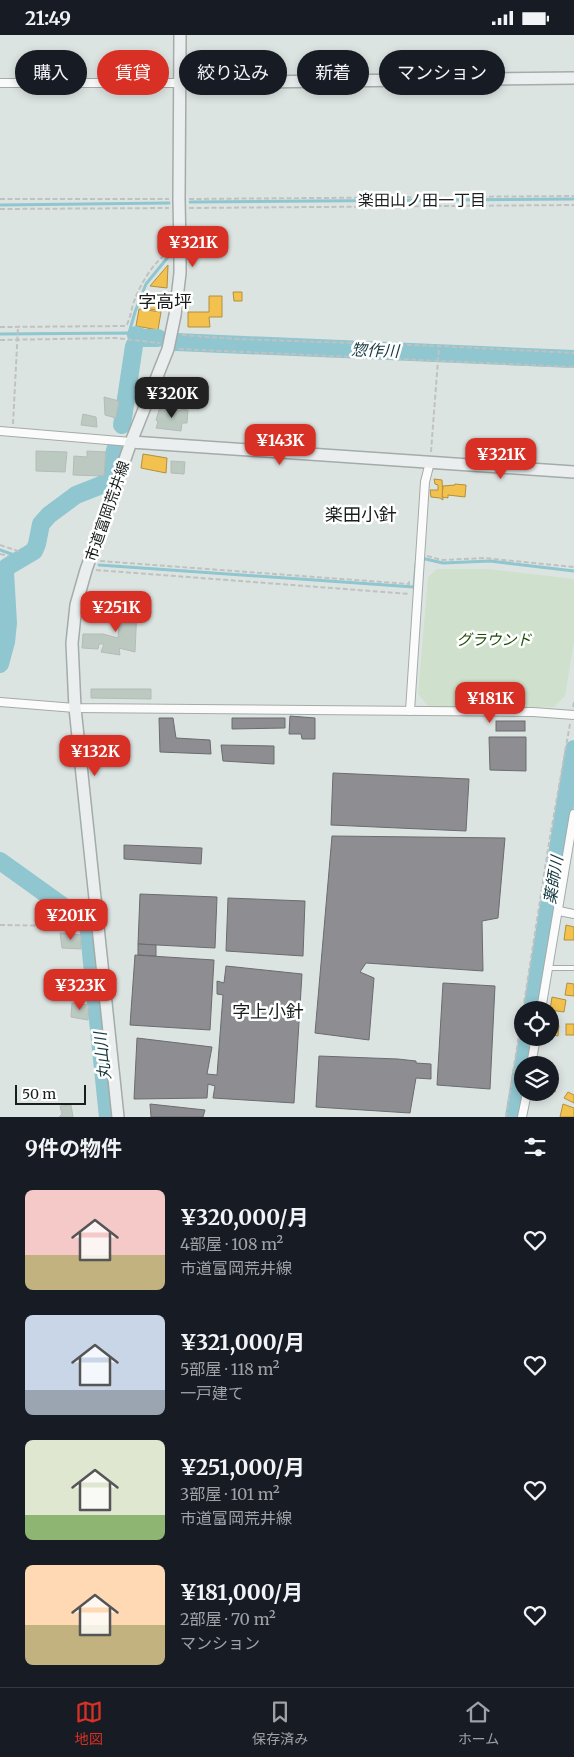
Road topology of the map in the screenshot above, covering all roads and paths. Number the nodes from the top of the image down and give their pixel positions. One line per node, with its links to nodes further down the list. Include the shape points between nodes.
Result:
1 (180, 35): 2 (street, 市道富岡荒井線)
2 (180, 50)
3 (574, 78): 4 (street)
4 (287, 82)
5 (0, 83): 6 (street)
6 (179, 83)
7 (180, 95): 10 (street, 市道富岡荒井線)
8 (574, 196): 10 (path)
9 (0, 199): 10 (path)
10 (179, 203): 11 (path); 12 (path); 13 (street, 市道富岡荒井線)
11 (574, 205)
12 (0, 209)
13 (180, 249): 15 (path, via 162,257 146,278 126,325); 18 (street, 市道富岡荒井線, via 180,273)
14 (0, 327): 15 (path)
15 (18, 327): 17 (path)
16 (0, 340): 17 (path)
17 (18, 340): 18 (path, via 132,339); 24 (path)
18 (169, 342): 19 (path, via 237,339); 21 (path); 25 (street, 市道富岡荒井線)
19 (439, 346): 20 (path); 21 (path)
20 (574, 353)
21 (439, 361): 22 (path); 26 (path)
22 (574, 367)
23 (0, 431): 24 (street)
24 (13, 431): 25 (street)
25 (131, 442): 26 (street); 33 (street, 市道富岡荒井線)
26 (430, 462): 27 (street); 32 (street, via 425,482)
27 (574, 472)
28 (0, 545): 29 (path)
29 (21, 552)
30 (0, 554): 31 (path)
31 (8, 556)
32 (420, 558): 34 (path, via 485,558); 36 (street)
33 (88, 565): 35 (path, via 409,584); 36 (path); 38 (street, 市道富岡荒井線, via 73,624)
34 (574, 567)
35 (410, 574)
36 (418, 595): 39 (street)
37 (0, 703): 38 (street)
38 (75, 708): 39 (street); 53 (street, 市道富岡荒井線)
39 (410, 711): 40 (street)
40 (573, 715): 49 (path, via 549,843)
41 (574, 814): 42 (street)
42 (571, 855): 43 (street)
43 (559, 911): 44 (street); 47 (street)
44 (574, 914)
45 (0, 925): 46 (path)
46 (81, 928)
47 (549, 968): 48 (lane); 50 (street)
48 (574, 968)
49 (525, 1001)
50 (543, 1001)
51 (517, 1046): 54 (path)
52 (525, 1101): 55 (street)
53 (118, 1117)
54 (506, 1117)
55 (522, 1117)

